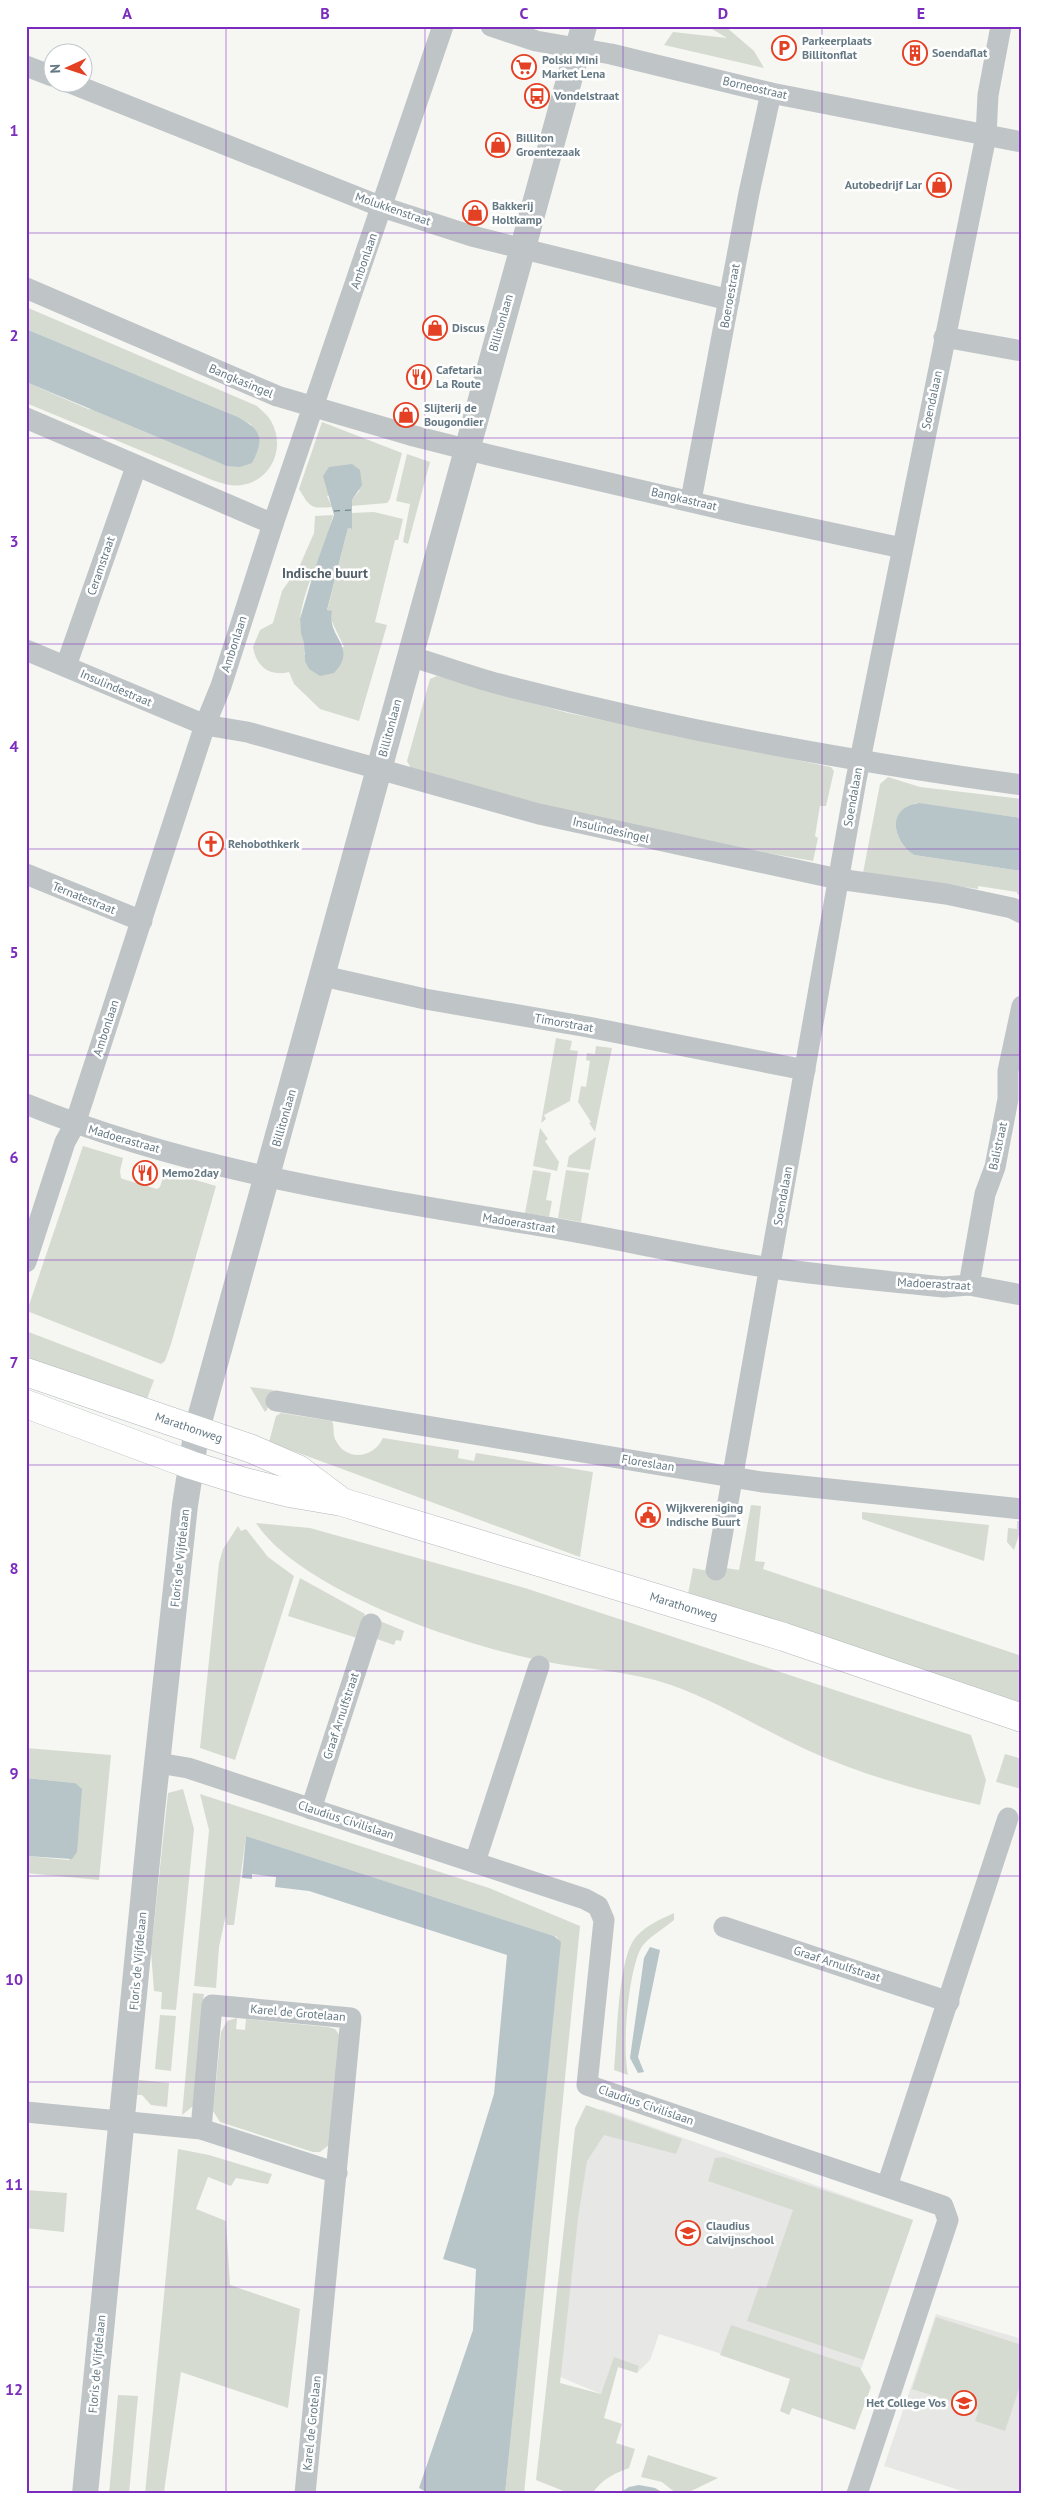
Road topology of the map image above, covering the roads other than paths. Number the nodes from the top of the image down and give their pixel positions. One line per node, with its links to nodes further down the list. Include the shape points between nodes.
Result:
1 (443, 26): 11 (street, Ambonlaan)
2 (491, 26): 4 (street, Borneostraat, via 536,41)
3 (1001, 26): 9 (street, Soendalaan, via 988,94)
4 (581, 37): 8 (street, Borneostraat, via 611,54); 12 (street, Billitonlaan)
5 (26, 66): 6 (street)
6 (42, 72)
7 (92, 92): 11 (street, Molukkenstraat)
8 (771, 93): 9 (street, Borneostraat); 14 (street, Boeroestraat)
9 (986, 136): 10 (street, Borneostraat); 15 (street, Soendalaan)
10 (1022, 142)
11 (382, 207): 12 (street, Molukkenstraat); 17 (street, Ambonlaan)
12 (522, 249): 14 (street, Molukkenstraat); 19 (street, Billitonlaan)
13 (26, 288): 17 (street, Bangkasingel, via 277,396)
14 (729, 300): 21 (street, Boeroestraat)
15 (944, 337): 16 (street); 23 (street, Soendalaan)
16 (1022, 351)
17 (315, 406): 19 (street, Bangkasingel); 22 (street, Ambonlaan)
18 (26, 418): 20 (street)
19 (466, 449): 21 (street, Bangkastraat); 25 (street, Billitonlaan)
20 (136, 467): 22 (street); 26 (street, Ceramstraat)
21 (691, 500): 23 (street, Bangkastraat)
22 (272, 524): 27 (street, Ambonlaan)
23 (902, 548): 28 (street, Soendalaan)
24 (26, 650): 26 (street, Insulindestraat)
25 (409, 656): 28 (street, via 566,701 706,733); 29 (street, Billitonlaan)
26 (66, 666): 27 (street, Insulindestraat)
27 (205, 726): 29 (street, Insulindesingel, via 248,732); 34 (street, Ambonlaan)
28 (860, 762): 30 (street); 32 (street, Soendalaan)
29 (379, 770): 32 (street, Insulindesingel, via 538,814); 35 (street, Billitonlaan)
30 (1022, 785)
31 (26, 874): 34 (street, Ternatestraat)
32 (838, 879): 33 (street, Insulindesingel, via 946,894); 37 (street, Soendalaan)
33 (1022, 913)
34 (142, 920): 40 (street, Ambonlaan)
35 (323, 976): 37 (street, Timorstraat, via 425,999); 41 (street, Billitonlaan)
36 (1022, 1006): 38 (street, Balistraat, via 1008,1071)
37 (805, 1070): 43 (street, Soendalaan)
38 (1015, 1099): 44 (street, Balistraat, via 985,1194)
39 (26, 1104): 40 (street, Madoerastraat)
40 (75, 1124): 41 (street, Madoerastraat, via 236,1171); 42 (street, Ambonlaan, via 65,1142)
41 (267, 1176): 43 (street, Madoerastraat, via 327,1191); 49 (street, Billitonlaan)
42 (26, 1262)
43 (770, 1268): 44 (street, Madoerastraat, via 944,1287); 51 (street, Soendalaan)
44 (969, 1285): 45 (street, Madoerastraat)
45 (1022, 1294)
46 (26, 1372): 49 (main road, Marathonweg)
47 (276, 1401): 51 (street, Floreslaan)
48 (26, 1404): 50 (main road, Marathonweg)
49 (197, 1429): 50 (street, Floris de Vijfdelaan); 52 (main road, Marathonweg, via 298,1469)
50 (191, 1465): 52 (main road, Marathonweg, via 289,1493); 58 (street, Floris de Vijfdelaan)
51 (730, 1477): 53 (street, Floreslaan); 54 (street, Soendalaan)
52 (342, 1502): 57 (main road, Marathonweg, via 784,1637)
53 (1022, 1509)
54 (716, 1570)
55 (371, 1624): 59 (street, Graaf Arnulfstraat)
56 (539, 1666): 61 (street)
57 (1022, 1718)
58 (158, 1763): 59 (street, Claudius Civilislaan, via 188,1768); 65 (street, Floris de Vijfdelaan)
59 (311, 1809): 61 (street, Claudius Civilislaan)
60 (1008, 1818): 63 (street)
61 (476, 1862): 68 (street, Claudius Civilislaan, via 598,1906 604,1920 587,2085)
62 (724, 1927): 63 (street, Graaf Arnulfstraat)
63 (949, 2002): 68 (street)
64 (26, 2112): 65 (street)
65 (122, 2121): 66 (street); 69 (street, Floris de Vijfdelaan)
66 (201, 2129): 67 (street); 67 (street, Karel de Grotelaan, via 212,2005 351,2018)
67 (337, 2173): 70 (street, Karel de Grotelaan)
68 (887, 2186): 71 (street, Claudius Civilislaan, via 944,2206 948,2220)
69 (85, 2494)
70 (305, 2494)
71 (857, 2494)

